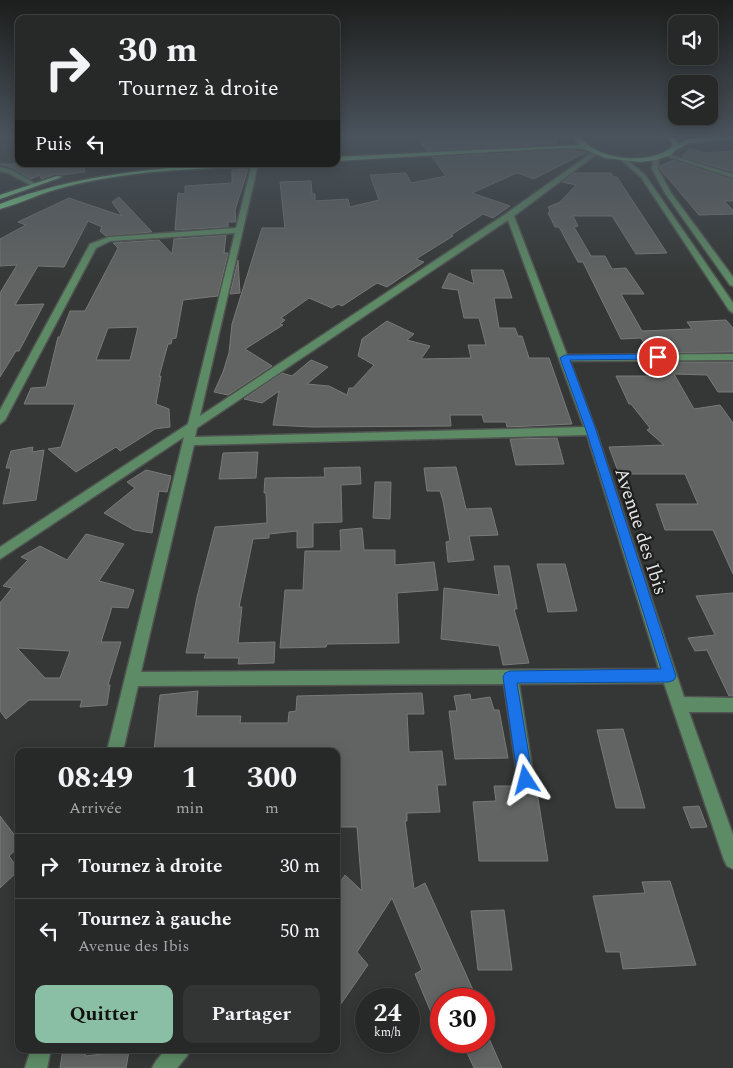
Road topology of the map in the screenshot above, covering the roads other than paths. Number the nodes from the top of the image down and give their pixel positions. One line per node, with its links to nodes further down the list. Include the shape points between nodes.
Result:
1 (31, 185): 7 (main road)
2 (64, 185): 8 (main road)
3 (250, 185): 10 (street)
4 (552, 185): 9 (street)
5 (650, 185): 12 (street)
6 (664, 185): 11 (street)
7 (0, 197)
8 (0, 207)
9 (510, 215): 15 (street, Avenue des Ibis); 17 (street)
10 (240, 230): 16 (street, via 109,239 93,246); 17 (street)
11 (733, 284)
12 (729, 299): 13 (street)
13 (733, 310)
14 (733, 357): 15 (street)
15 (565, 358): 18 (street, Avenue des Ibis)
16 (0, 420)
17 (194, 425): 19 (street); 20 (street)
18 (591, 430): 19 (street); 21 (street, Avenue des Ibis)
19 (190, 441): 23 (street)
20 (2, 549)
21 (669, 676): 22 (street); 24 (street, Avenue des Ibis)
22 (510, 677): 23 (street); 27 (street)
23 (133, 679): 26 (street)
24 (680, 704): 25 (street); 28 (street, Avenue des Ibis)
25 (733, 705)
26 (116, 748)
27 (526, 780)
28 (733, 860)
29 (40, 1053): 31 (street)
30 (176, 1053): 32 (street)
31 (36, 1068)
32 (163, 1068)

